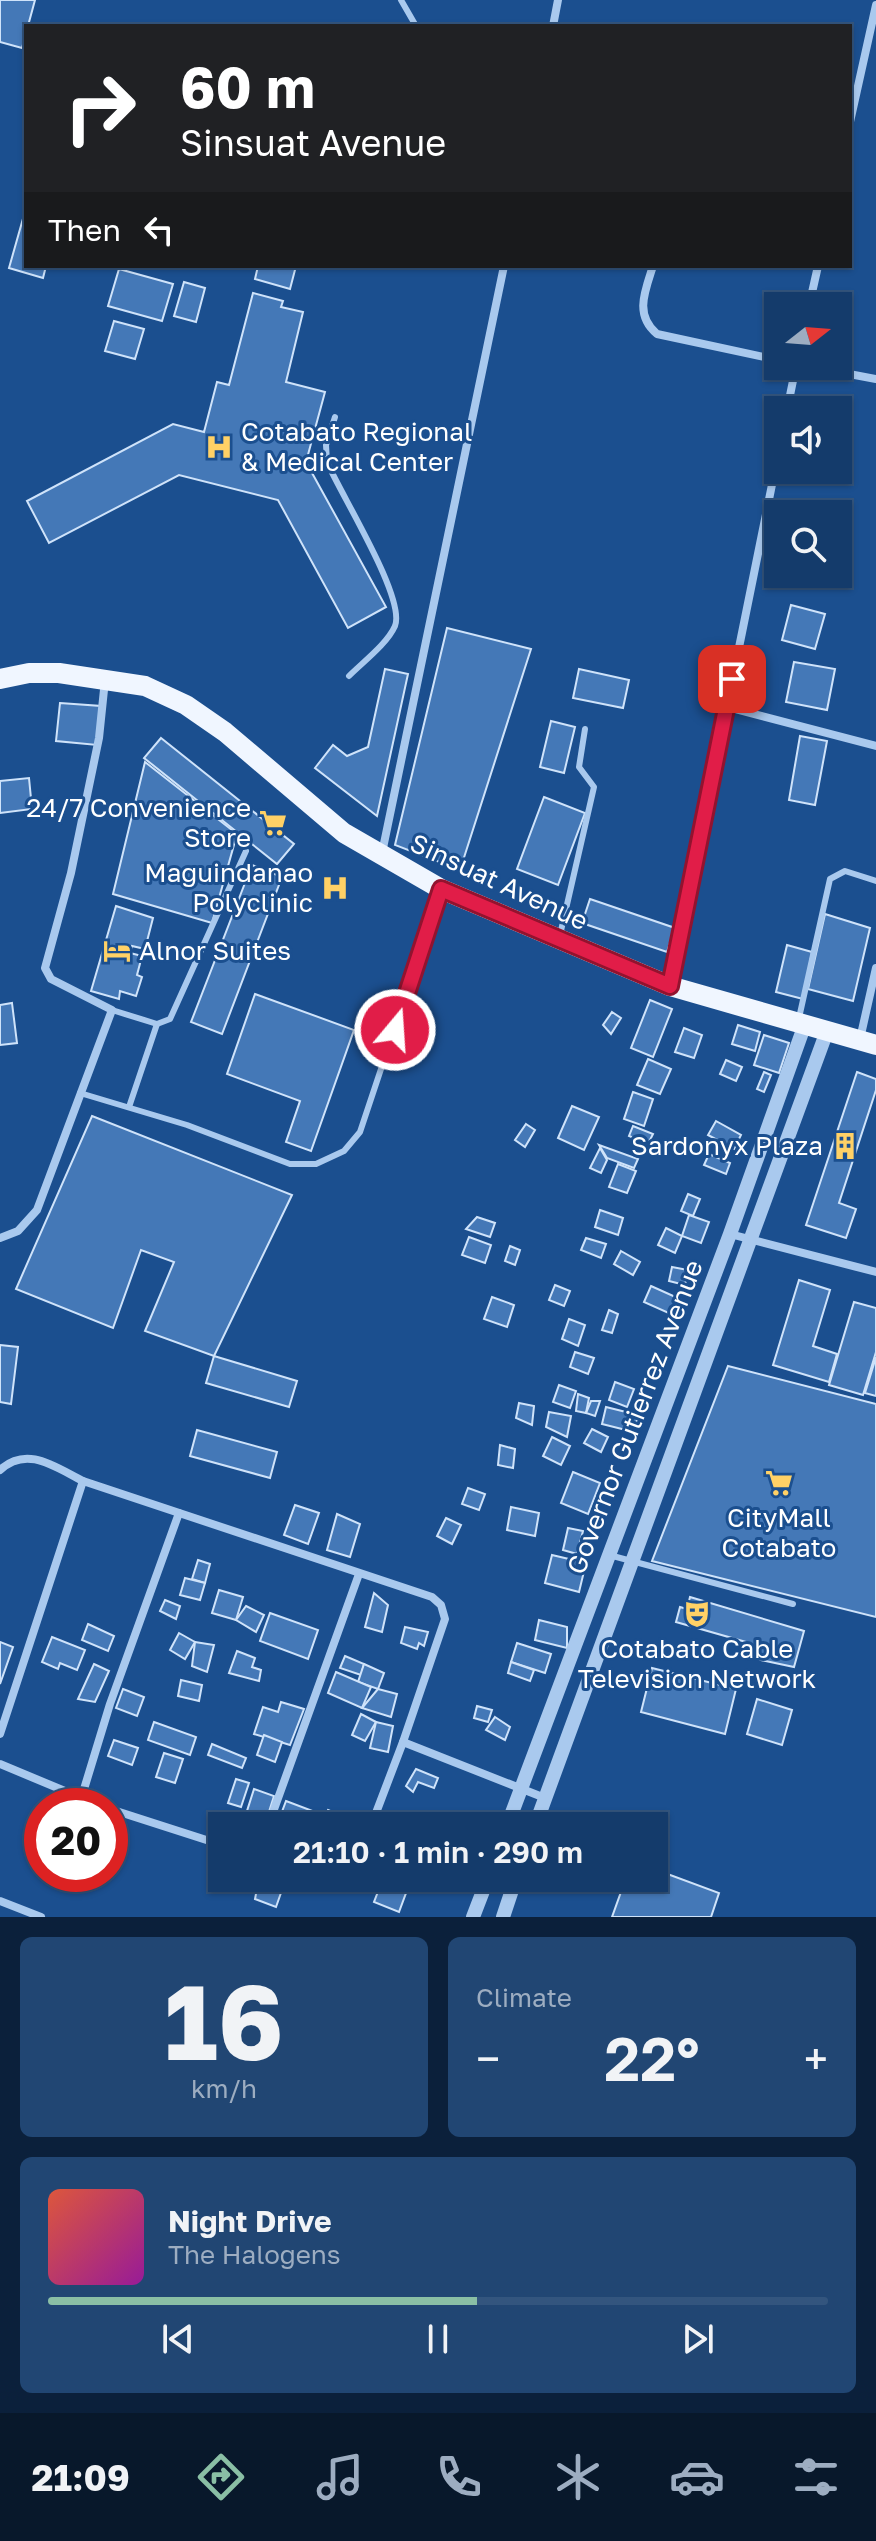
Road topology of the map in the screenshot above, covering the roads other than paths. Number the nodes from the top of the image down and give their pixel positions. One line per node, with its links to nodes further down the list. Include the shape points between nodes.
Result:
1 (401, 0): 4 (lane)
2 (558, 0): 5 (street)
3 (876, 5): 6 (street)
4 (415, 24)
5 (553, 24)
6 (852, 113)
7 (504, 268): 23 (street)
8 (652, 268): 11 (street, via 642,310 657,334)
9 (818, 268): 10 (street)
10 (812, 292)
11 (764, 357)
12 (852, 374): 13 (street)
13 (876, 379)
14 (335, 417): 16 (lane, via 327,462 389,583 397,613 389,634)
15 (772, 484): 19 (street)
16 (349, 676)
17 (0, 679): 18 (main road, Sinsuat Avenue, via 59,673)
18 (105, 679): 23 (main road, Sinsuat Avenue, via 145,686 186,705 344,833); 29 (street, via 99,738 71,873 45,968 51,979)
19 (727, 707): 21 (street); 28 (street)
20 (585, 729): 26 (lane, via 579,767 594,787)
21 (876, 746)
22 (246, 851): 31 (lane, via 170,1019)
23 (381, 856): 25 (main road, Sinsuat Avenue)
24 (876, 881): 30 (lane, via 845,871 830,879)
25 (441, 889): 26 (main road, Sinsuat Avenue); 35 (lane, via 360,1132 344,1151 316,1164 290,1164)
26 (559, 939): 28 (main road, Sinsuat Avenue)
27 (876, 968): 33 (street)
28 (670, 986): 30 (main road, Sinsuat Avenue)
29 (112, 1010): 31 (lane); 34 (street)
30 (802, 1023): 32 (main road, Sinsuat Avenue); 36 (street, Governor Gutierrez Avenue)
31 (157, 1024): 35 (lane)
32 (827, 1031): 33 (main road, Sinsuat Avenue); 38 (street, Governor Gutierrez Avenue)
33 (868, 1042)
34 (80, 1093): 35 (lane); 37 (street, via 37,1210 18,1231)
35 (129, 1107)
36 (730, 1234): 38 (street); 43 (street, Governor Gutierrez Avenue)
37 (0, 1238)
38 (750, 1240): 39 (street); 44 (street, Governor Gutierrez Avenue)
39 (876, 1272)
40 (0, 1470): 41 (street, via 31,1457)
41 (83, 1481): 42 (street); 47 (street)
42 (179, 1513): 45 (street); 52 (street)
43 (609, 1555): 44 (lane); 50 (street, Governor Gutierrez Avenue)
44 (631, 1561): 46 (lane); 53 (street, Governor Gutierrez Avenue)
45 (359, 1574): 48 (street, via 432,1597 444,1613 438,1647); 54 (street)
46 (793, 1604)
47 (0, 1734)
48 (403, 1742): 50 (street); 55 (street)
49 (0, 1764): 51 (street)
50 (521, 1787): 53 (street); 56 (street, Governor Gutierrez Avenue)
51 (56, 1788)
52 (84, 1788)
53 (545, 1798): 57 (street, Governor Gutierrez Avenue)
54 (273, 1812)
55 (376, 1812)
56 (512, 1812)
57 (540, 1812)
58 (128, 1815): 59 (street)
59 (208, 1840)
60 (483, 1892): 64 (street)
61 (511, 1892): 65 (street)
62 (0, 1901): 63 (street)
63 (41, 1917)
64 (473, 1917)
65 (503, 1917)

